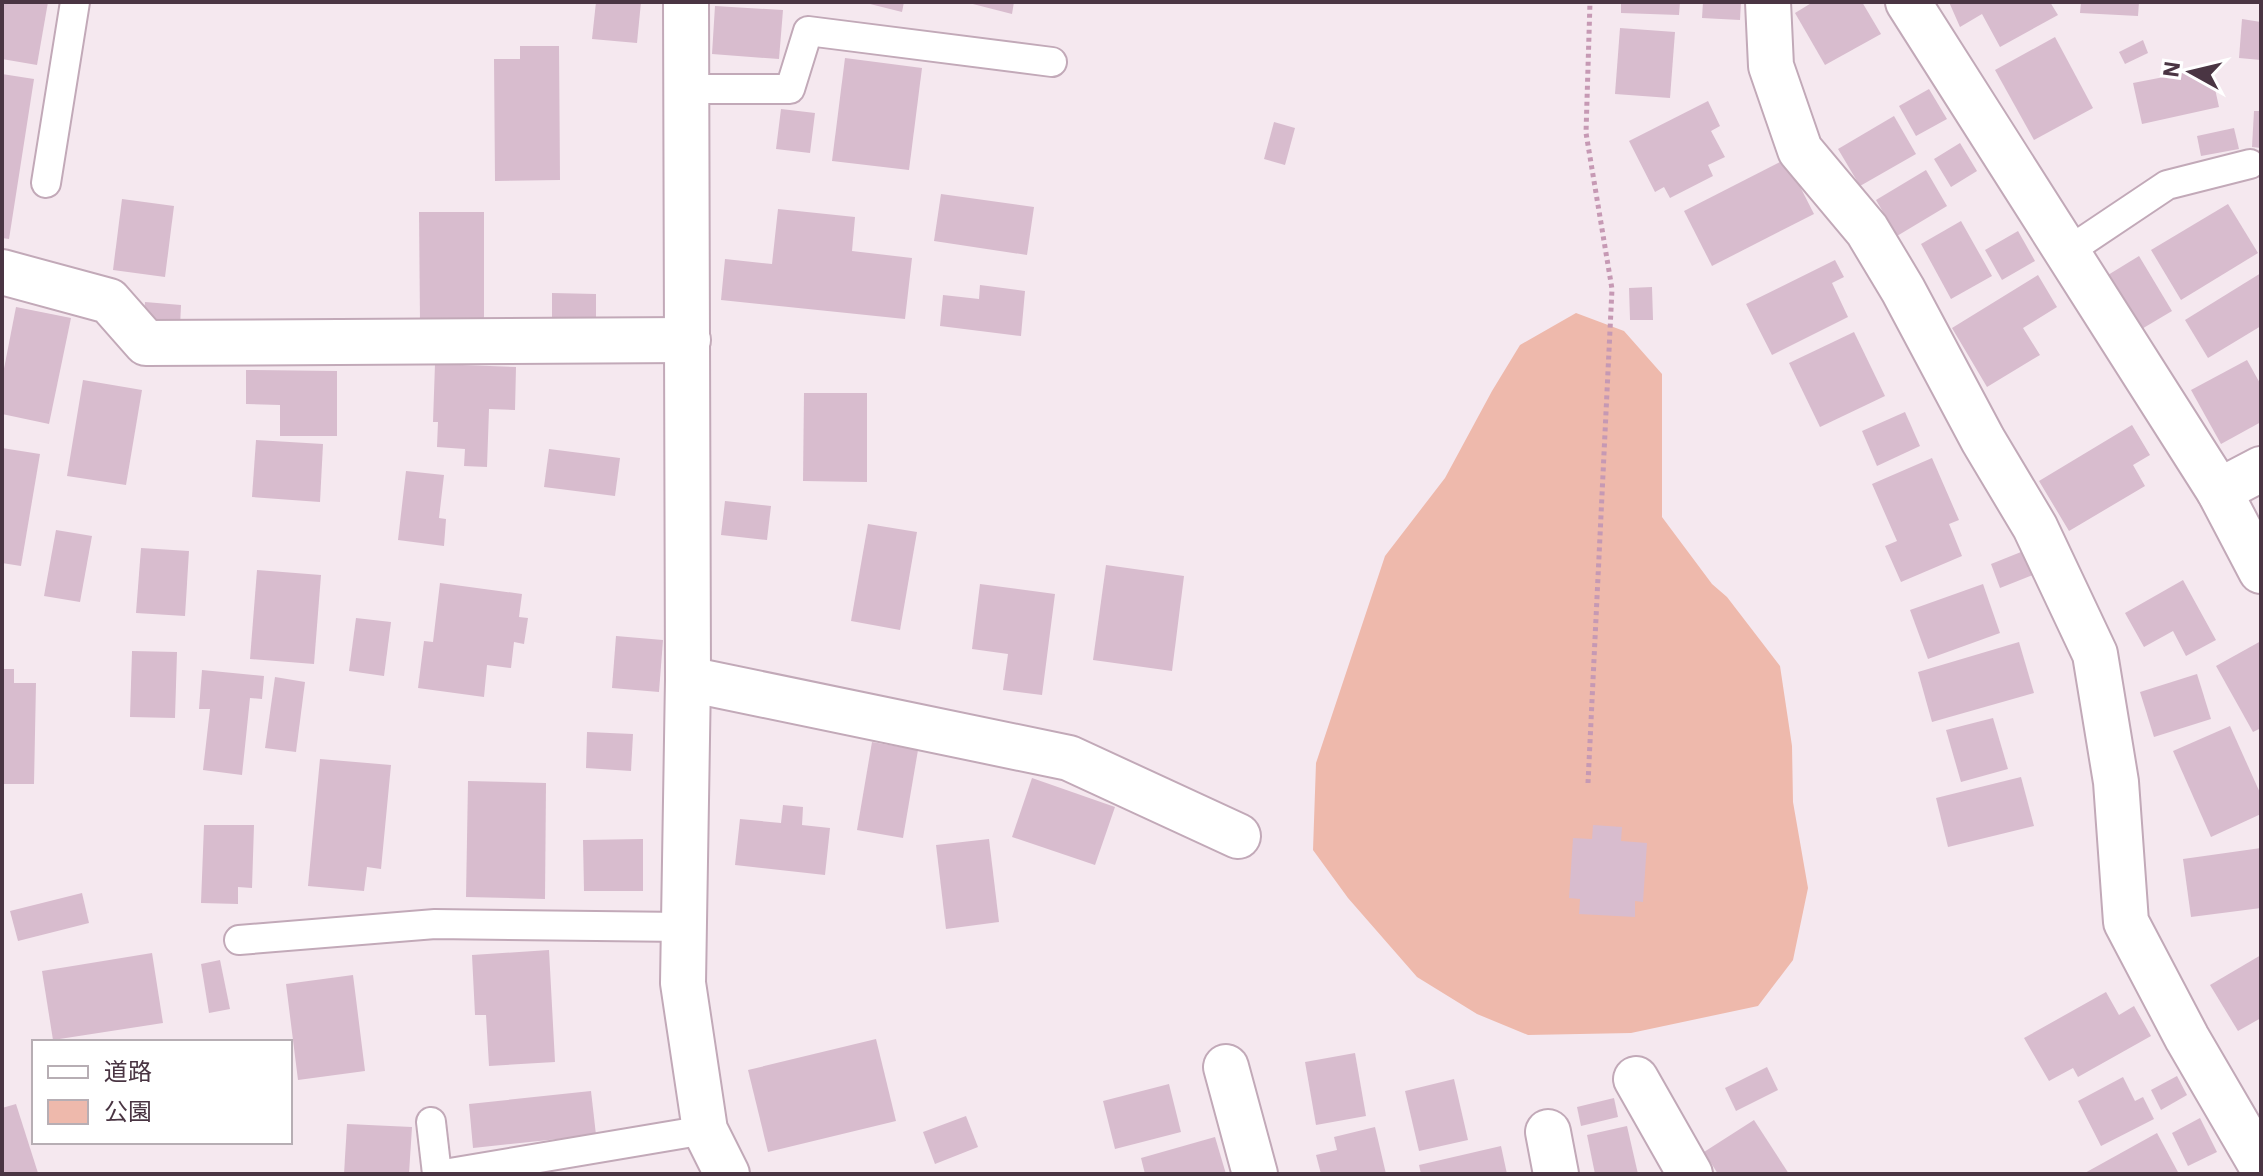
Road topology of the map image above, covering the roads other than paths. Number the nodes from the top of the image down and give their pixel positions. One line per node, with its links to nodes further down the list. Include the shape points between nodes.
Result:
1 (75, 2): 8 (lane)
2 (686, 2): 6 (street)
3 (1768, 2): 24 (street, via 1771,66 1800,150 1867,230 1903,290 2035,527 2095,654 2116,782 2126,922)
4 (1908, 2): 9 (street)
5 (1052, 62): 6 (lane, via 808,31 790,89)
6 (686, 89): 11 (street)
7 (2250, 164): 9 (lane, via 2167,185)
8 (46, 183)
9 (2067, 252): 13 (street)
10 (2, 272): 11 (street, via 109,301 146,343)
11 (688, 340): 15 (street)
12 (2261, 469): 13 (street)
13 (2219, 491): 14 (street)
14 (2261, 571)
15 (688, 679): 16 (street, via 1069,758); 17 (street)
16 (1238, 836)
17 (684, 927): 18 (lane, via 435,924); 22 (street, via 683,983)
18 (239, 940)
19 (1226, 1067): 28 (street)
20 (1636, 1079): 30 (street)
21 (431, 1122): 25 (lane)
22 (705, 1130): 26 (lane); 27 (street)
23 (1548, 1132): 29 (street)
24 (2261, 1165)
25 (437, 1174)
26 (444, 1174)
27 (727, 1174)
28 (1255, 1174)
29 (1556, 1174)
30 (1690, 1174)

